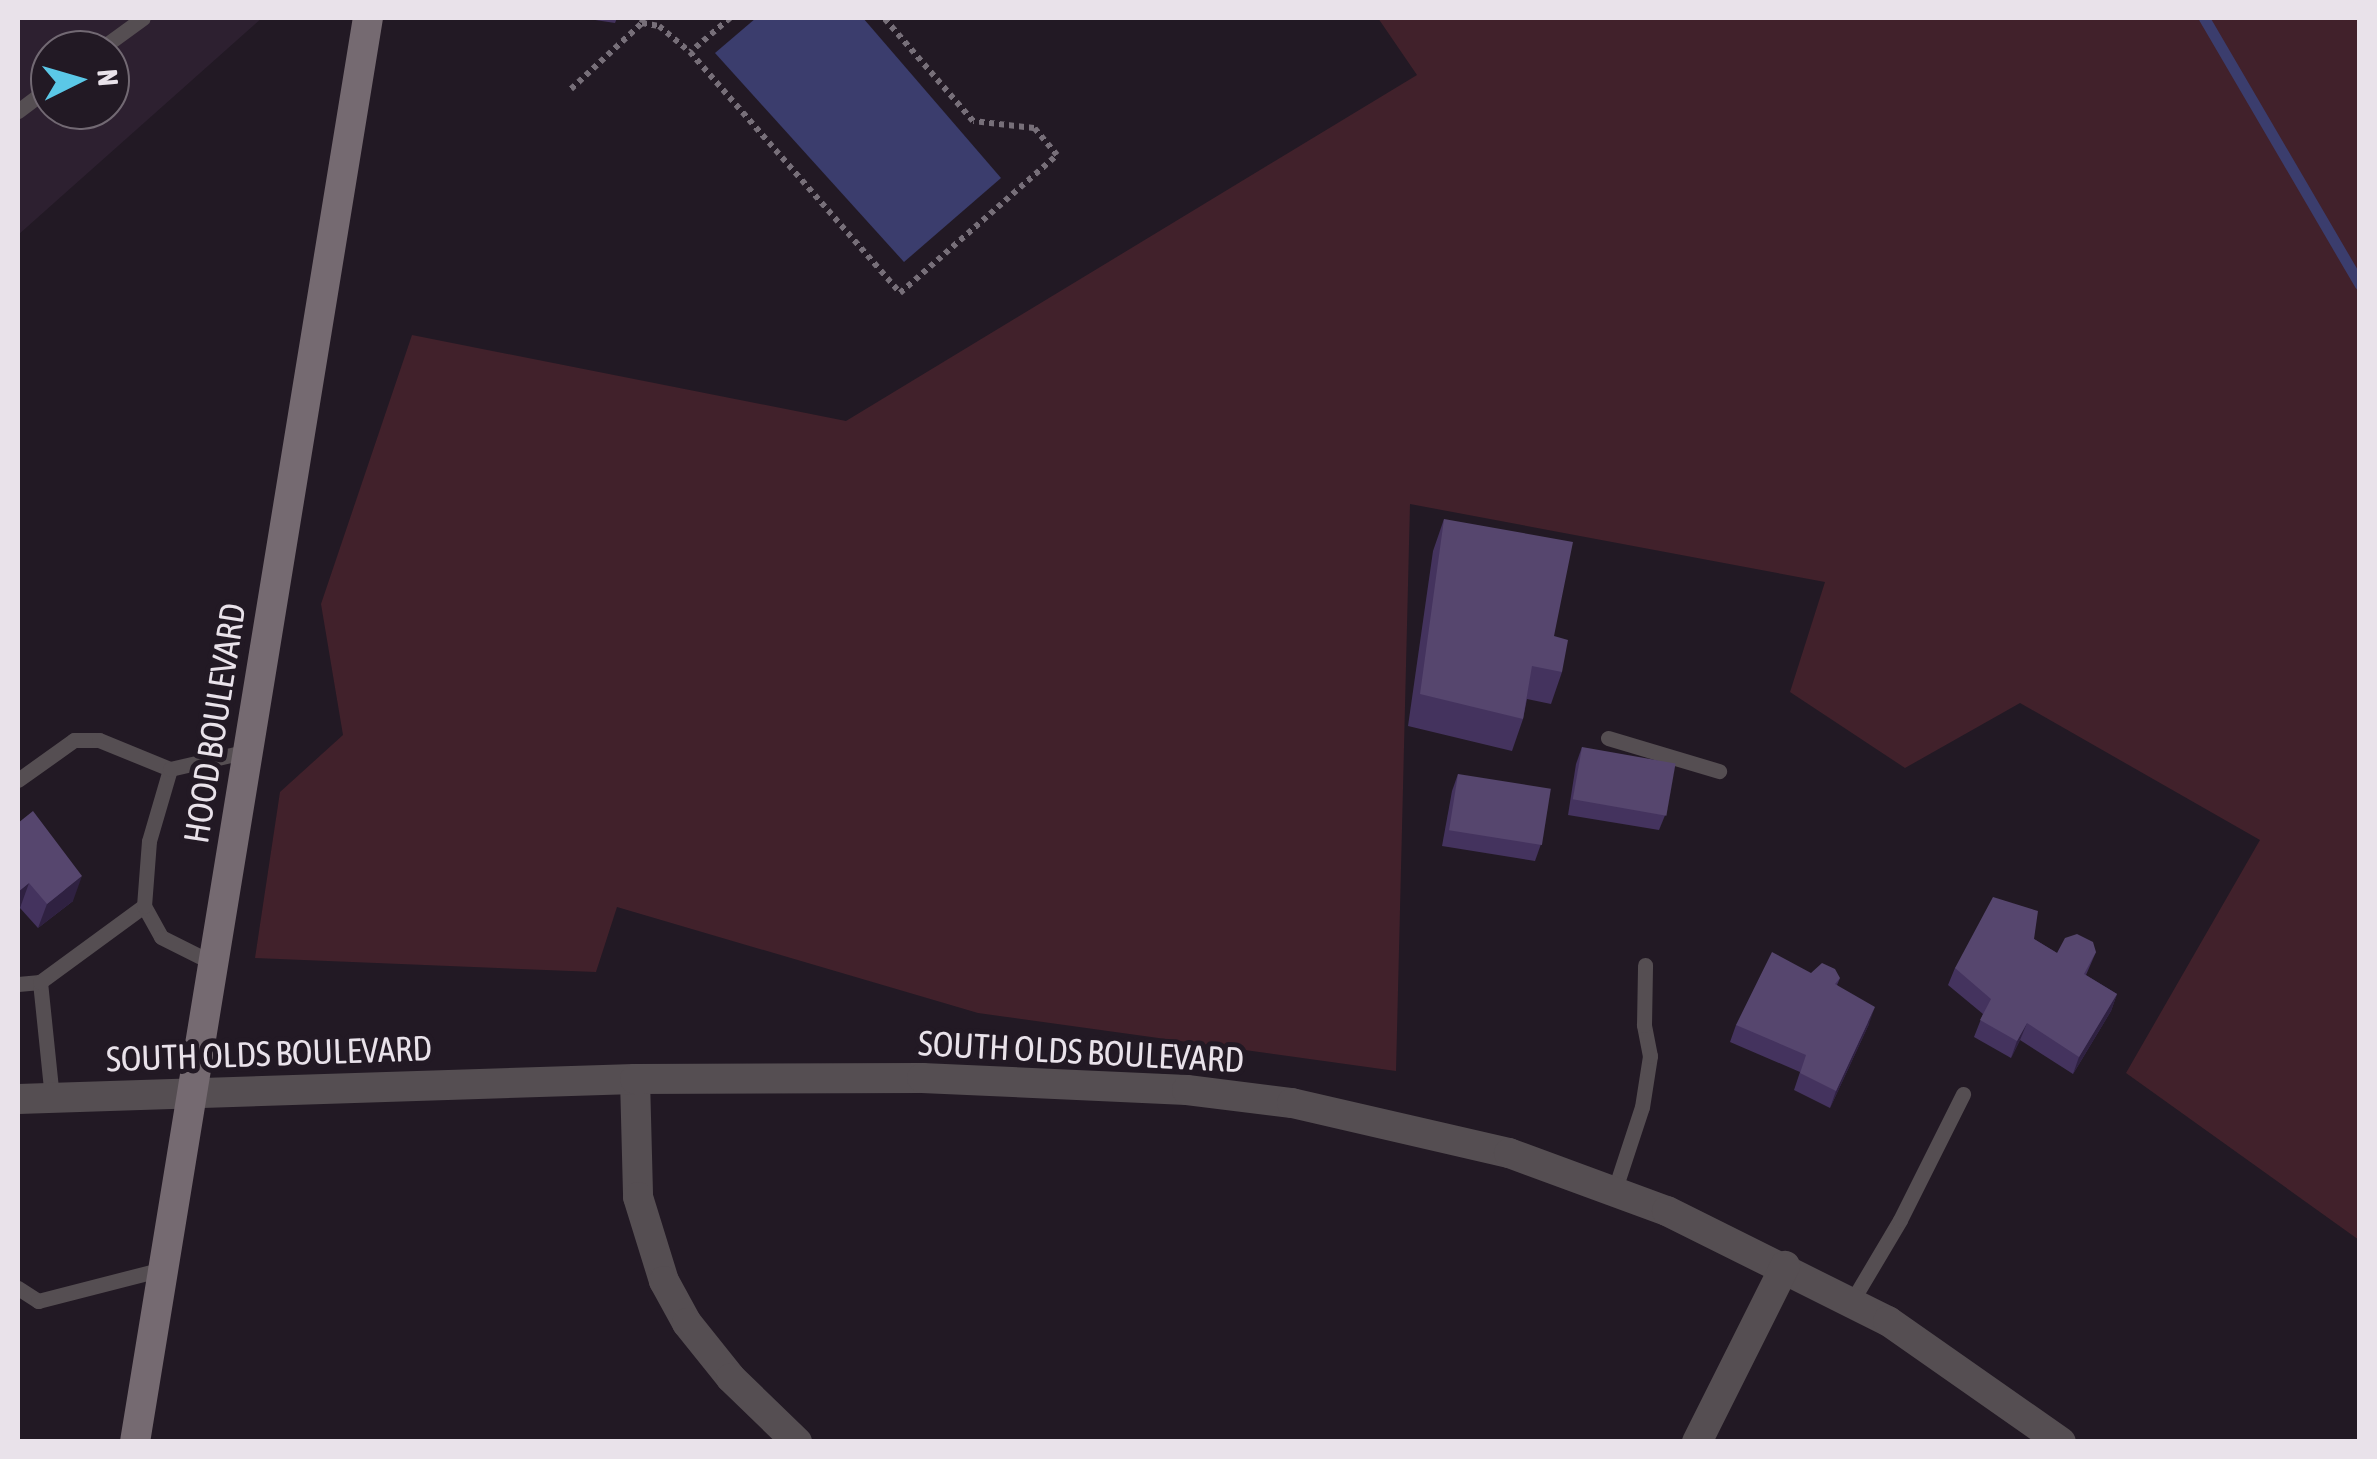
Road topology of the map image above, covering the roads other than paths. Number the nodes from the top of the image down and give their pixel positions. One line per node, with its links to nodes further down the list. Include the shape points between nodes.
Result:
1 (368, 18): 3 (street, HOOD BOULEVARD)
2 (1608, 738): 5 (lane)
3 (248, 751): 4 (lane); 8 (street, HOOD BOULEVARD)
4 (170, 770): 6 (lane, via 99,740 74,740); 7 (lane, via 149,841)
5 (1719, 771)
6 (18, 780)
7 (144, 906): 8 (lane, via 161,937); 10 (lane)
8 (213, 963): 13 (street, HOOD BOULEVARD)
9 (1645, 966): 17 (lane, via 1650,1056 1642,1107)
10 (40, 982): 11 (lane); 15 (lane)
11 (18, 984)
12 (635, 1079): 13 (street, SOUTH OLDS BOULEVARD); 17 (street, SOUTH OLDS BOULEVARD, via 922,1078 1187,1090 1369,1118 1509,1153); 23 (street, via 638,1197 664,1282 731,1378)
13 (192, 1092): 15 (street, SOUTH OLDS BOULEVARD); 19 (street, HOOD BOULEVARD)
14 (1963, 1094): 21 (lane)
15 (52, 1098): 16 (street, SOUTH OLDS BOULEVARD)
16 (18, 1100)
17 (1614, 1192): 18 (street, SOUTH OLDS BOULEVARD)
18 (1785, 1266): 21 (street, SOUTH OLDS BOULEVARD); 24 (street)
19 (163, 1269): 20 (lane, via 38,1301); 22 (street, HOOD BOULEVARD)
20 (18, 1288)
21 (1852, 1301): 25 (street, SOUTH OLDS BOULEVARD)
22 (135, 1442)
23 (797, 1442)
24 (1696, 1442)
25 (2061, 1442)

